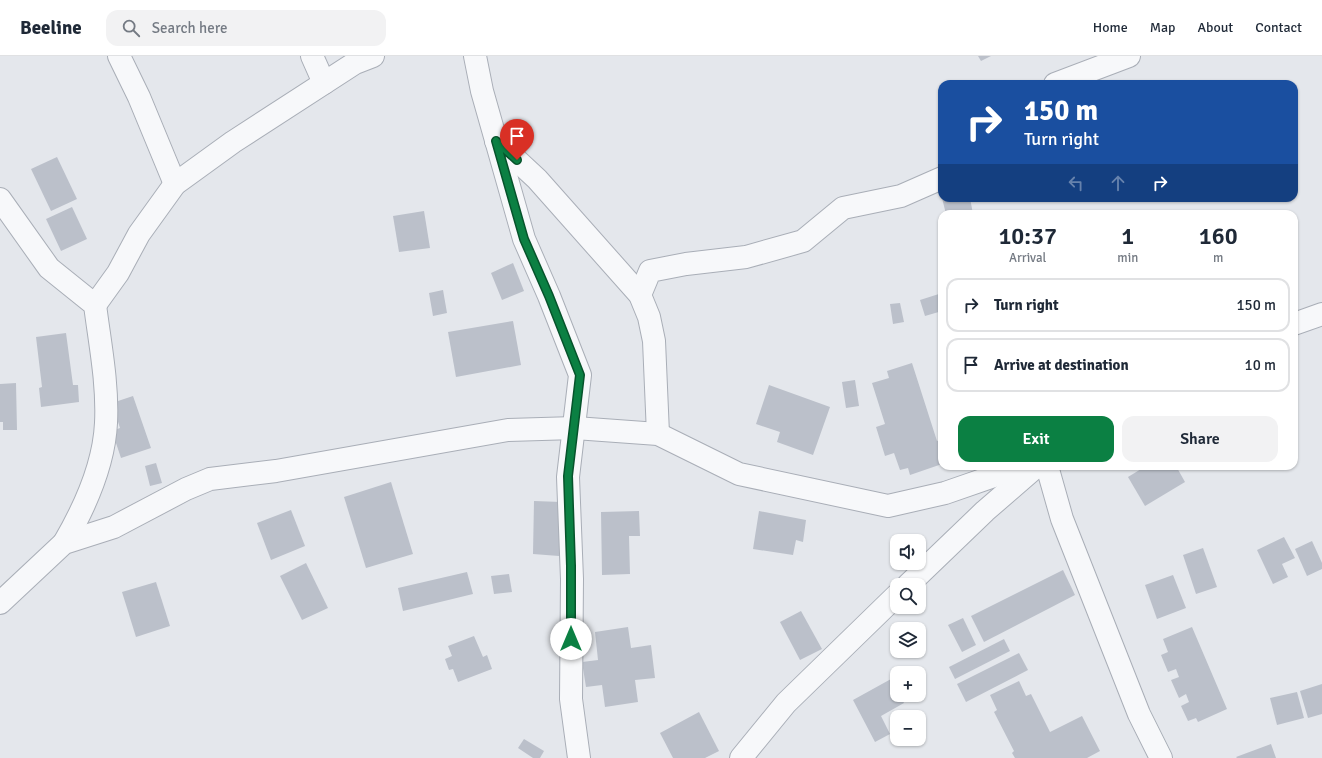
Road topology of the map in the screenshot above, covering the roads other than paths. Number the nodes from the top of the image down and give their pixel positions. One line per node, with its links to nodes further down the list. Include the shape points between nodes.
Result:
1 (119, 56): 10 (street)
2 (312, 56): 7 (street)
3 (373, 56): 7 (street, via 355,63)
4 (475, 56): 8 (street)
5 (1129, 56): 6 (street)
6 (1066, 80)
7 (324, 83): 10 (street, via 233,142)
8 (496, 141): 12 (street, via 537,179); 16 (street, via 524,239 580,375)
9 (938, 180): 12 (street, via 901,196 843,208 803,241 746,257 650,271)
10 (176, 184): 13 (street, via 139,234 118,273)
11 (0, 199): 13 (street, via 49,268)
12 (640, 294): 17 (street, via 649,317 654,341)
13 (95, 305): 21 (street, via 105,382 106,424 89,493)
14 (1322, 314): 15 (street)
15 (1298, 323)
16 (575, 428): 17 (street); 21 (street, via 508,430 276,471 210,479 114,527); 25 (street, via 568,476 572,580 571,699)
17 (658, 434): 18 (street, via 739,474 888,506 945,493)
18 (1011, 470)
19 (1032, 470): 22 (street, via 984,511)
20 (1048, 470): 27 (street, via 1062,519 1139,714)
21 (64, 543): 24 (street)
22 (915, 578)
23 (890, 602): 26 (street, via 786,703)
24 (0, 603)
25 (579, 758)
26 (741, 758)
27 (1161, 758)

